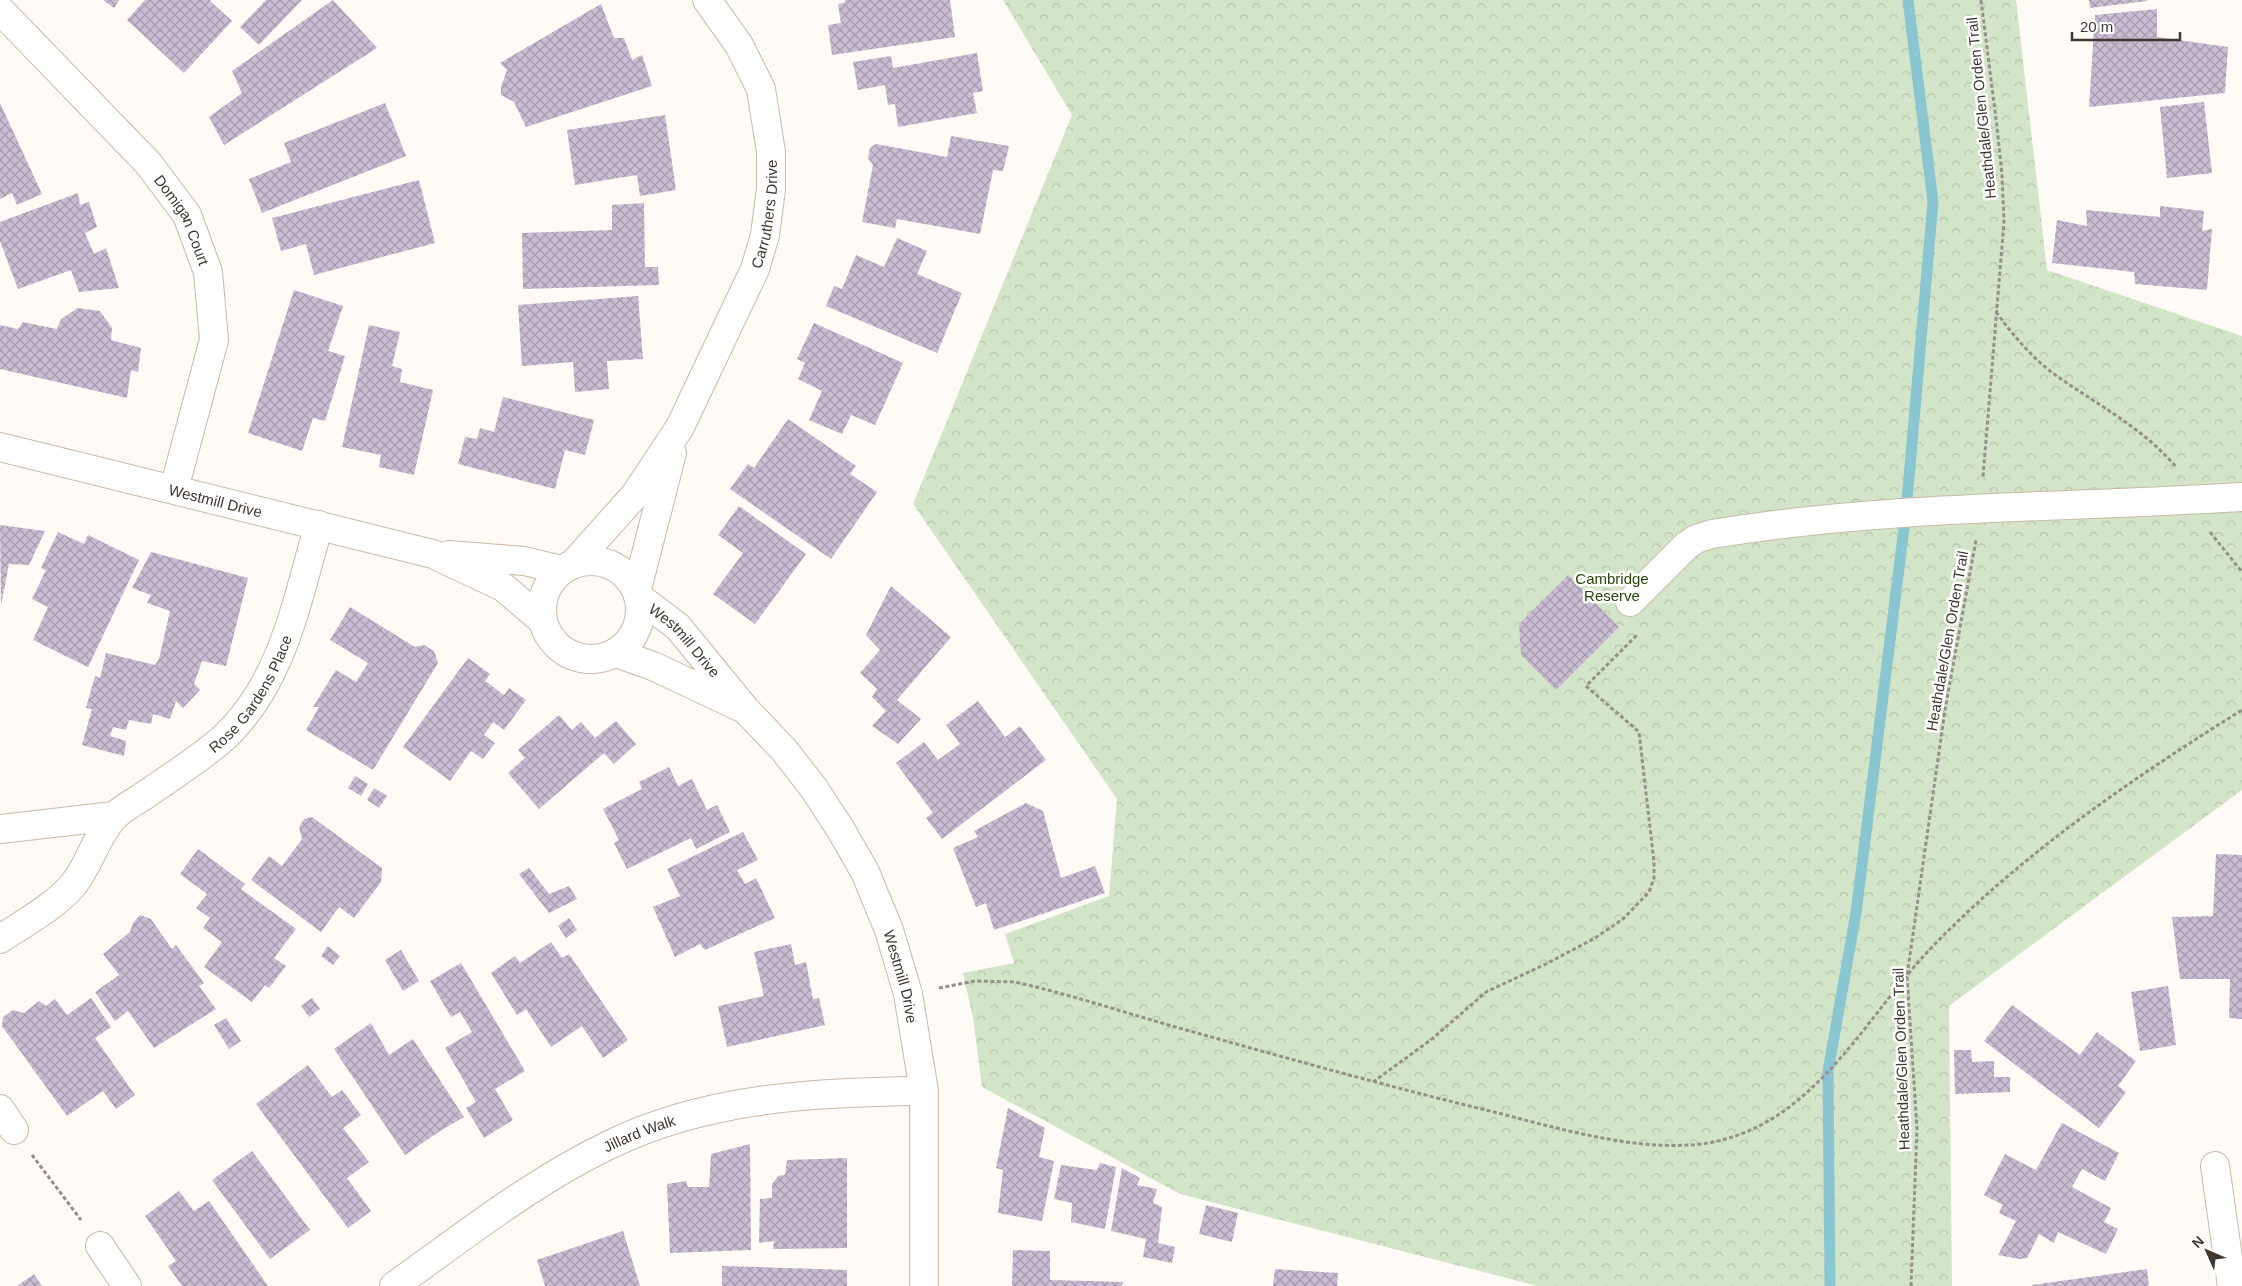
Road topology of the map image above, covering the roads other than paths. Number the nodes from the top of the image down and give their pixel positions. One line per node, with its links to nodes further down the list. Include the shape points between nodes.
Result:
1 (707, 0): 3 (street, Carruthers Drive, via 739,44 761,89 770,152 771,189 765,235 755,268)
2 (0, 10): 5 (street, Domigan Court, via 148,163 187,215 208,272 214,340)
3 (680, 428): 9 (street, Carruthers Drive, via 635,495); 10 (street, Carruthers Drive, via 649,538)
4 (0, 447): 5 (street, Westmill Drive)
5 (174, 489): 7 (street, Westmill Drive)
6 (2242, 497): 11 (street, via 1906,512 1712,534 1686,546)
7 (319, 525): 8 (street, Westmill Drive); 15 (street, Rose Gardens Place, via 285,643 260,694 220,741)
8 (433, 554): 9 (street, Westmill Drive); 12 (street, Westmill Drive, via 504,587)
9 (568, 566): 10 (street, via 589,560 617,567 629,577); 12 (street, via 552,580 545,593)
10 (638, 593): 13 (street, via 641,614 637,630); 14 (street, Westmill Drive, via 678,627)
11 (1630, 602)
12 (542, 620): 13 (street, via 548,635 571,655 601,659)
13 (616, 653): 14 (street, Westmill Drive, via 653,666)
14 (746, 710): 18 (street, Westmill Drive, via 813,787 865,872 889,930 908,994)
15 (114, 816): 16 (street, Rose Gardens Place); 17 (street, Rose Gardens Place, via 72,886)
16 (0, 829)
17 (0, 939)
18 (924, 1091): 22 (street, Jillard Walk, via 760,1101 725,1106 646,1129 572,1164); 23 (street, Westmill Drive)
19 (2215, 1166): 24 (street)
20 (100, 1246): 21 (street)
21 (127, 1286)
22 (394, 1286)
23 (924, 1286)
24 (2232, 1286)

